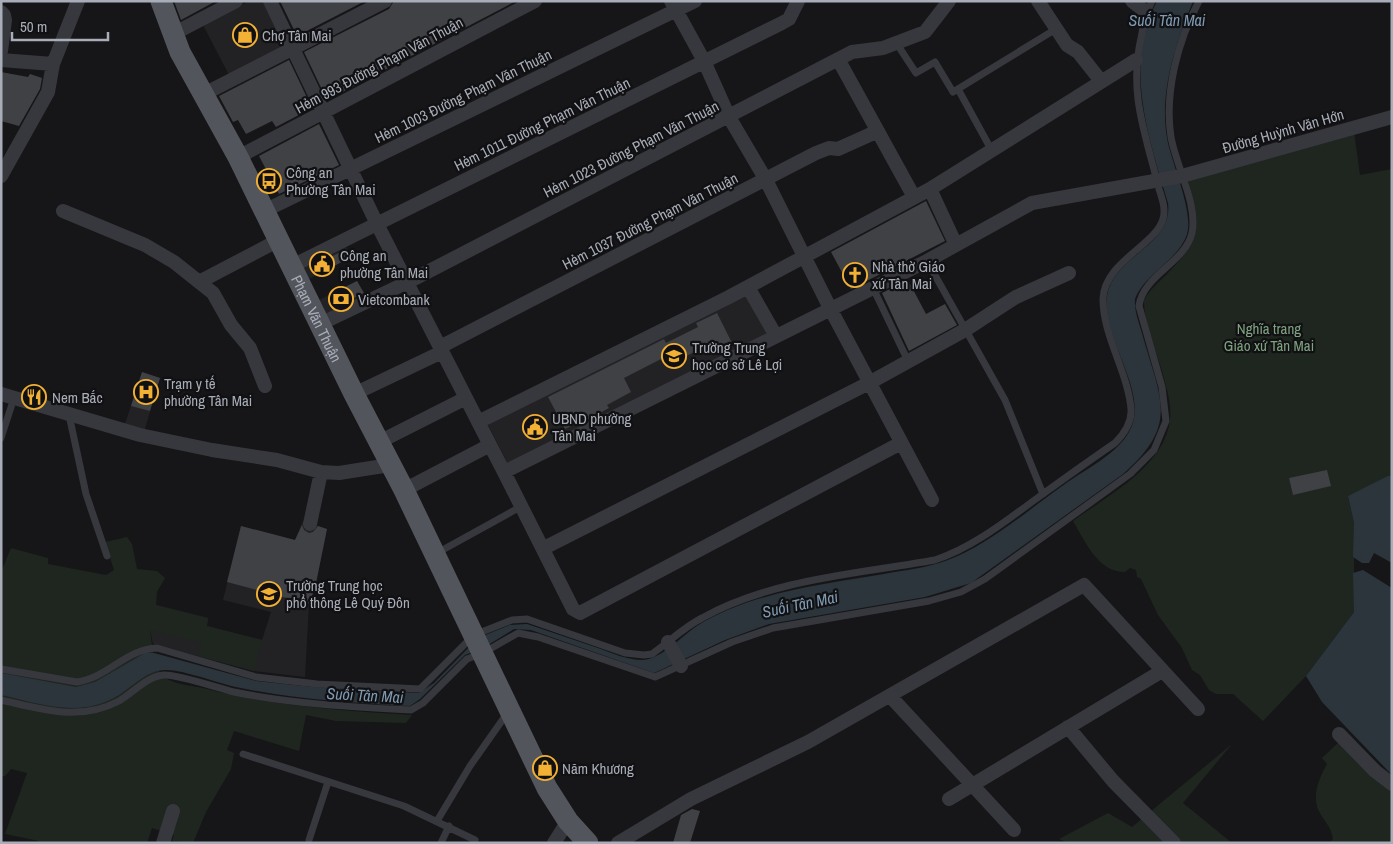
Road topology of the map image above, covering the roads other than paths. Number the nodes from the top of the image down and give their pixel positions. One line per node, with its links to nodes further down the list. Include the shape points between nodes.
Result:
1 (78, 1): 25 (street)
2 (161, 1): 17 (main road, Phạm Văn Thuận)
3 (236, 1): 17 (street)
4 (270, 1): 19 (street)
5 (385, 1): 19 (street)
6 (535, 1): 29 (street, Hẻm 993 Đường Phạm Văn Thuận)
7 (695, 1): 13 (street, Hẻm 1003 Đường Phạm Văn Thuận)
8 (798, 1): 24 (street, Hẻm 1011 Đường Phạm Văn Thuận, via 789,19)
9 (949, 1): 18 (street, Hẻm 1023 Đường Phạm Văn Thuận, via 925,32)
10 (1038, 1): 16 (street)
11 (1132, 1): 14 (street)
12 (1199, 1): 37 (lane, via 1179,49 1170,100 1171,137)
13 (674, 6): 24 (street); 35 (street, Hẻm 1003 Đường Phạm Văn Thuận)
14 (1149, 7): 23 (lane)
15 (1, 12): 20 (street, via 5,20)
16 (1056, 29): 26 (street, via 1066,45 1078,52); 27 (lane)
17 (173, 34): 28 (main road, Phạm Văn Thuận)
18 (897, 44): 21 (street, Hẻm 1023 Đường Phạm Văn Thuận, via 852,52); 27 (lane, via 916,73 935,62 953,92)
19 (292, 48): 28 (street); 29 (street)
20 (1, 51)
21 (838, 59): 30 (street, Hẻm 1023 Đường Phạm Văn Thuận); 32 (street)
22 (1, 60): 25 (street)
23 (1136, 60): 26 (street); 39 (lane, via 1136,97)
24 (704, 61): 30 (street); 44 (street, Hẻm 1011 Đường Phạm Văn Thuận)
25 (53, 64): 36 (street, via 48,92)
26 (1101, 81): 33 (street)
27 (958, 89): 33 (lane)
28 (202, 95): 34 (main road, Phạm Văn Thuận)
29 (324, 113): 34 (street, Hẻm 993 Đường Phạm Văn Thuận); 35 (street)
30 (729, 117): 38 (street); 52 (street, Hẻm 1023 Đường Phạm Văn Thuận)
31 (1392, 117): 37 (street, Đường Huỳnh Văn Hớn)
32 (878, 131): 38 (street, Hẻm 1037 Đường Phạm Văn Thuận, via 838,149 829,148); 41 (street)
33 (992, 151): 40 (street)
34 (238, 157): 43 (main road, Phạm Văn Thuận)
35 (350, 169): 43 (street, Hẻm 1003 Đường Phạm Văn Thuận); 44 (street)
36 (1, 176)
37 (1182, 176): 39 (street, Đường Huỳnh Văn Hớn); 85 (lane, via 1193,218 1191,235 1179,256 1148,287 1139,306 1166,412 1158,442 1145,461 973,587 930,601 774,628 738,640)
38 (766, 180): 47 (street); 59 (street, Hẻm 1037 Đường Phạm Văn Thuận)
39 (1158, 185): 46 (street, via 1032,203); 76 (lane, via 1164,210 1161,225 1109,279 1104,292 1104,316 1131,410 1130,420 1115,443)
40 (930, 189): 41 (street); 46 (street)
41 (914, 197): 47 (street)
42 (63, 210): 51 (street, via 146,246)
43 (264, 212): 45 (main road, Phạm Văn Thuận)
44 (377, 224): 49 (street, Hẻm 1011 Đường Phạm Văn Thuận); 52 (street)
45 (279, 240): 49 (main road, Phạm Văn Thuận); 51 (street)
46 (956, 245): 48 (street)
47 (804, 256): 53 (street); 55 (street)
48 (927, 261): 54 (street); 57 (lane)
49 (292, 266): 56 (main road, Phạm Văn Thuận)
50 (1069, 273): 57 (street, via 1016,297)
51 (199, 282): 62 (street, via 213,293 231,325 250,348)
52 (408, 282): 56 (street, Hẻm 1023 Đường Phạm Văn Thuận); 59 (street)
53 (748, 286): 58 (street); 67 (street)
54 (873, 288): 55 (street); 60 (lane)
55 (831, 310): 58 (street); 61 (street)
56 (320, 324): 63 (main road, Phạm Văn Thuận)
57 (965, 330): 60 (street); 76 (lane, via 1012,416)
58 (776, 336): 74 (street)
59 (441, 350): 63 (street, Hẻm 1037 Đường Phạm Văn Thuận); 65 (street)
60 (908, 361): 61 (street)
61 (869, 383): 70 (street); 80 (street)
62 (265, 386)
63 (354, 394): 69 (main road, Phạm Văn Thuận)
64 (8, 396): 66 (street); 68 (lane)
65 (466, 398): 67 (street); 69 (street)
66 (69, 414): 73 (street, via 140,434 277,460); 82 (lane, via 86,494)
67 (478, 422): 71 (street)
68 (1, 438)
69 (379, 442): 72 (main road, Phạm Văn Thuận)
70 (901, 443): 77 (street); 80 (street, via 580,613 573,609)
71 (490, 445): 74 (street); 75 (street)
72 (390, 464): 73 (street, via 339,473); 75 (main road, Phạm Văn Thuận)
73 (321, 472): 79 (street)
74 (504, 472): 78 (street)
75 (404, 490): 81 (main road, Phạm Văn Thuận)
76 (1043, 494): 83 (lane, via 992,531 948,556 751,596 700,618)
77 (932, 500)
78 (522, 506): 80 (street); 81 (lane)
79 (310, 524)
80 (544, 548)
81 (434, 554): 84 (main road, Phạm Văn Thuận)
82 (107, 556)
83 (668, 642): 84 (lane, via 652,654 634,655 520,619); 85 (street)
84 (479, 644): 85 (lane, via 525,633 648,677 660,676); 86 (lane, via 420,689 317,684 256,677 156,648 145,649 124,659 87,681); 89 (lane, via 422,703 411,710 295,702 166,674 153,678 112,704 73,714); 90 (main road, Phạm Văn Thuận)
85 (681, 666)
86 (1, 668)
87 (1162, 671): 88 (street, via 1084,585); 91 (street); 92 (street)
88 (890, 696): 97 (street); 110 (street, via 808,742 691,799)
89 (1, 700)
90 (509, 710): 100 (lane); 101 (main road, Phạm Văn Thuận, via 547,788)
91 (1198, 710)
92 (1068, 728): 97 (street); 111 (street, via 1113,781)
93 (1339, 734): 96 (street)
94 (243, 754): 95 (lane)
95 (328, 782): 100 (lane, via 404,806); 104 (lane)
96 (1392, 784)
97 (973, 785): 98 (street); 103 (street)
98 (949, 799)
99 (173, 812): 106 (street)
100 (437, 821): 102 (lane)
101 (568, 821): 108 (street); 109 (main road, Phạm Văn Thuận)
102 (449, 826): 105 (lane); 107 (lane)
103 (1014, 830)
104 (309, 840)
105 (475, 840)
106 (163, 843)
107 (441, 843)
108 (554, 843)
109 (588, 843)
110 (618, 843)
111 (1174, 843)

